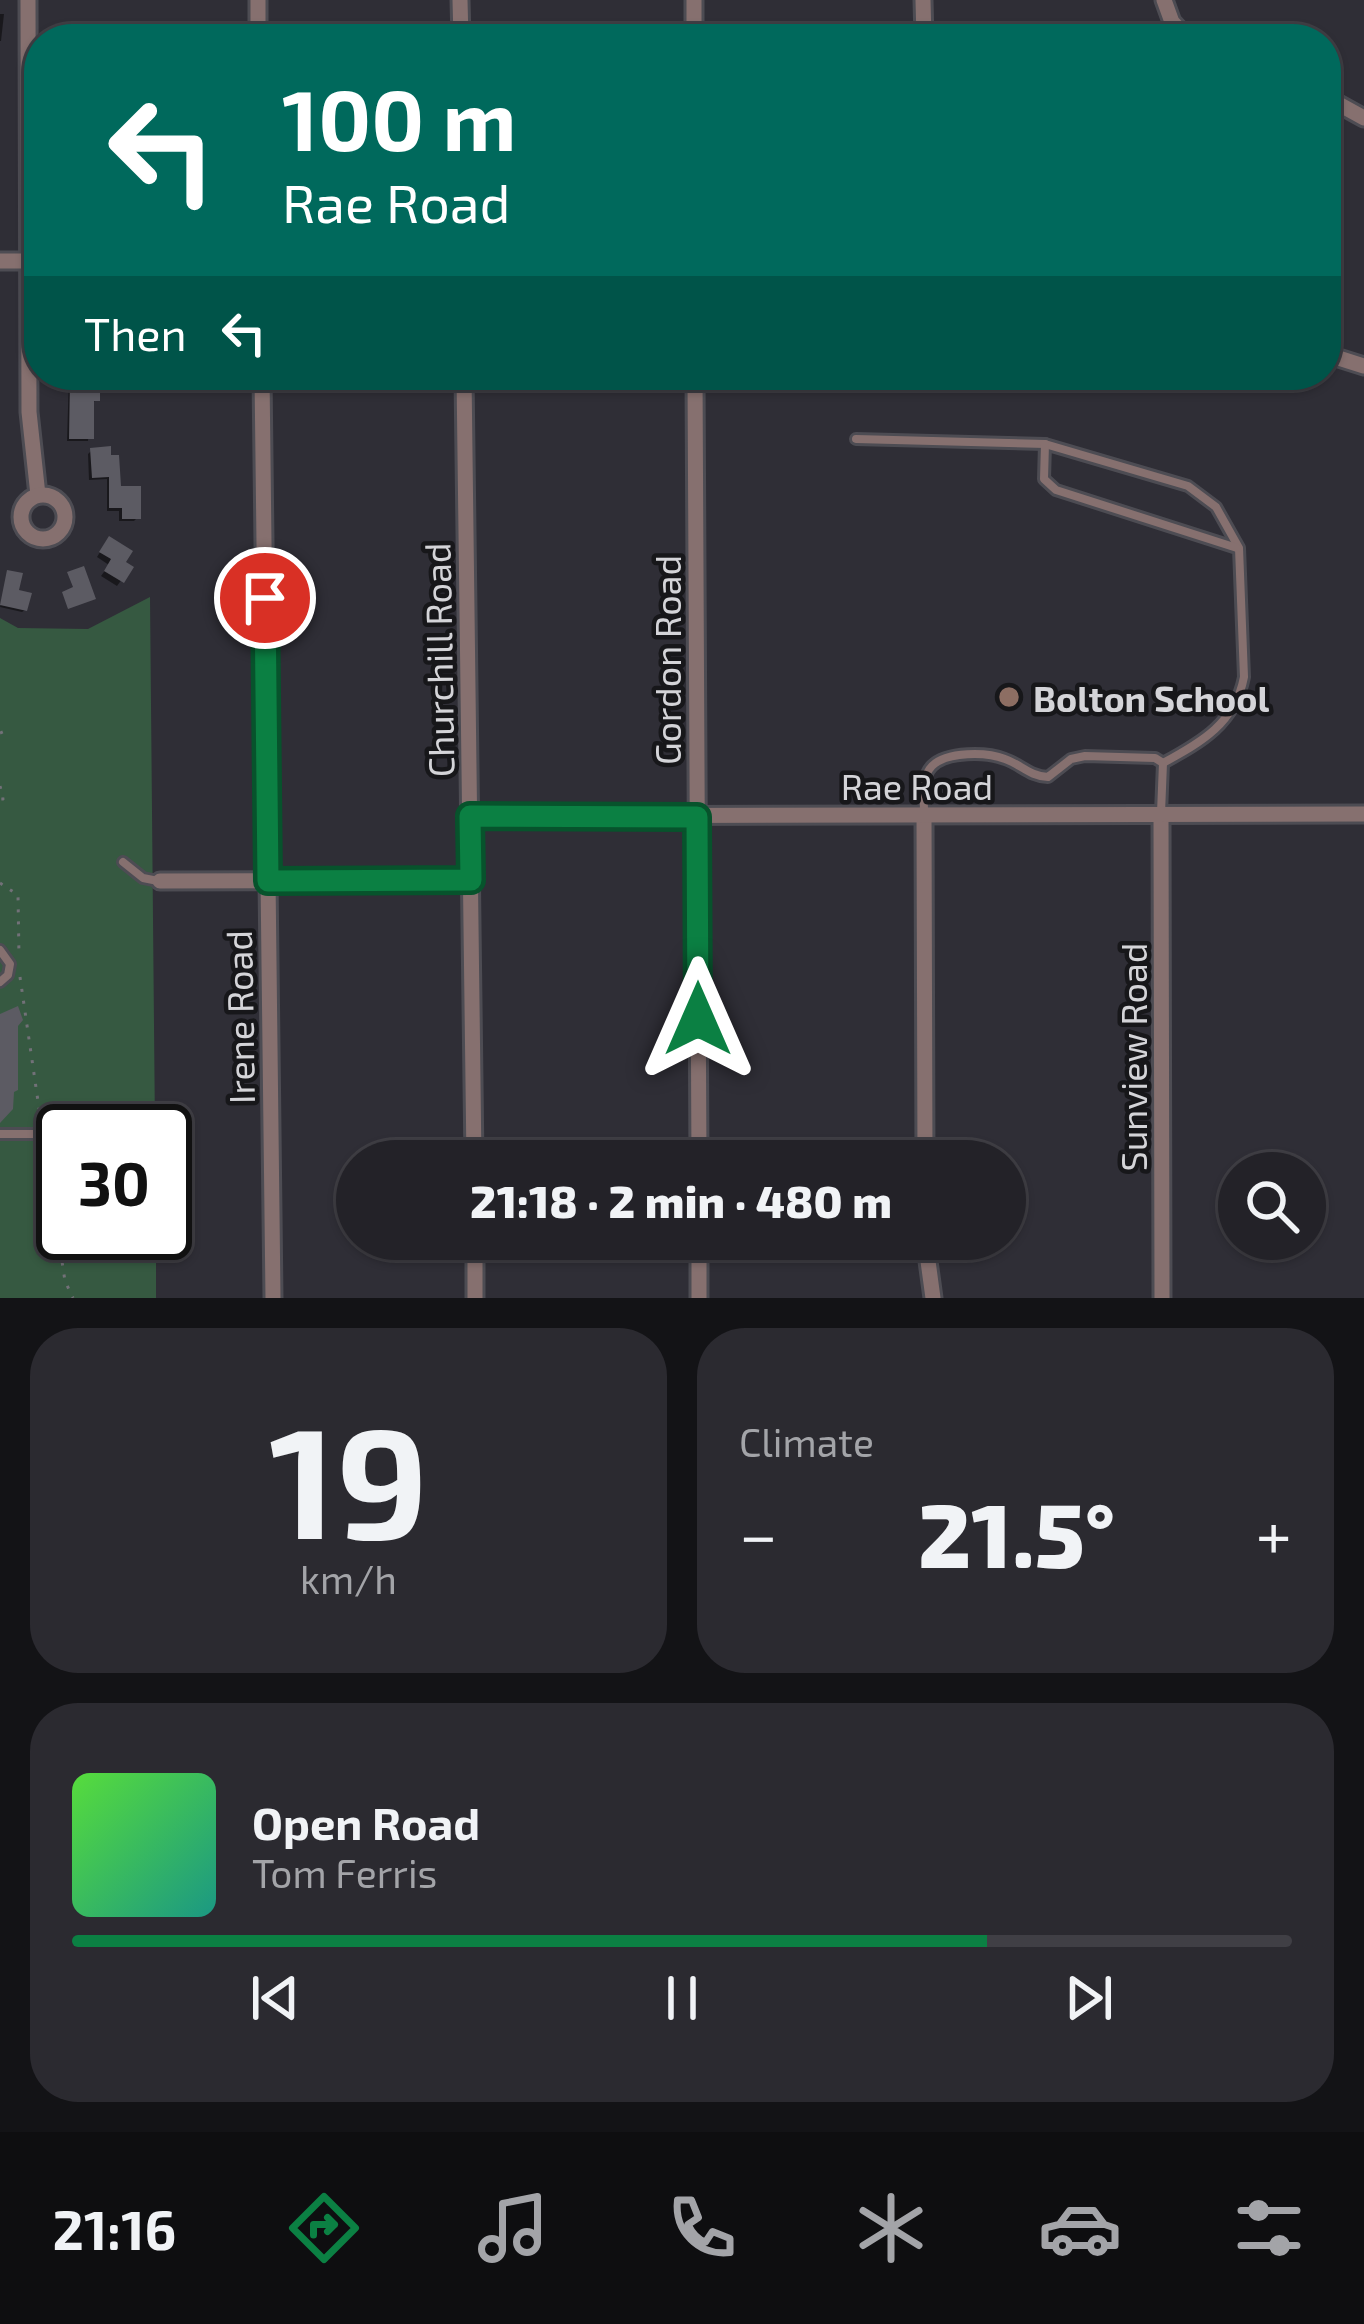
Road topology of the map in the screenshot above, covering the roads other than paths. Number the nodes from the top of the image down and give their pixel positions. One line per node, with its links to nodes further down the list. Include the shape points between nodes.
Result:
1 (30, 390): 7 (street)
2 (262, 390): 18 (street, Irene Road)
3 (464, 390): 13 (street, Churchill Road)
4 (695, 390): 14 (street, Gordon Road)
5 (856, 439): 6 (lane)
6 (1045, 444): 8 (lane, via 1188,486 1216,507); 8 (lane, via 1044,479 1056,490)
7 (38, 495)
8 (1239, 548): 9 (lane, via 1240,695 1232,714)
9 (1163, 763): 10 (lane, via 1085,756 1048,777 1004,758 948,758 931,767); 12 (lane)
10 (924, 814): 12 (street, Rae Road); 14 (street, Rae Road); 25 (street)
11 (1364, 814): 12 (street, Rae Road)
12 (1161, 815): 33 (street, Sunview Road)
13 (470, 816): 14 (street, Rae Road); 16 (street, Churchill Road)
14 (697, 817): 24 (street, Gordon Road)
15 (123, 862): 17 (lane)
16 (471, 880): 18 (street); 23 (street, Churchill Road)
17 (160, 881): 18 (street)
18 (268, 881): 29 (street, Irene Road)
19 (0, 950): 20 (lane, via 10,964)
20 (0, 982)
21 (0, 1134): 22 (lane)
22 (36, 1134)
23 (474, 1140)
24 (699, 1140)
25 (925, 1140)
26 (475, 1260): 30 (street)
27 (699, 1260): 31 (street)
28 (928, 1260): 32 (street)
29 (273, 1298)
30 (476, 1298)
31 (699, 1298)
32 (933, 1298)
33 (1162, 1298)

